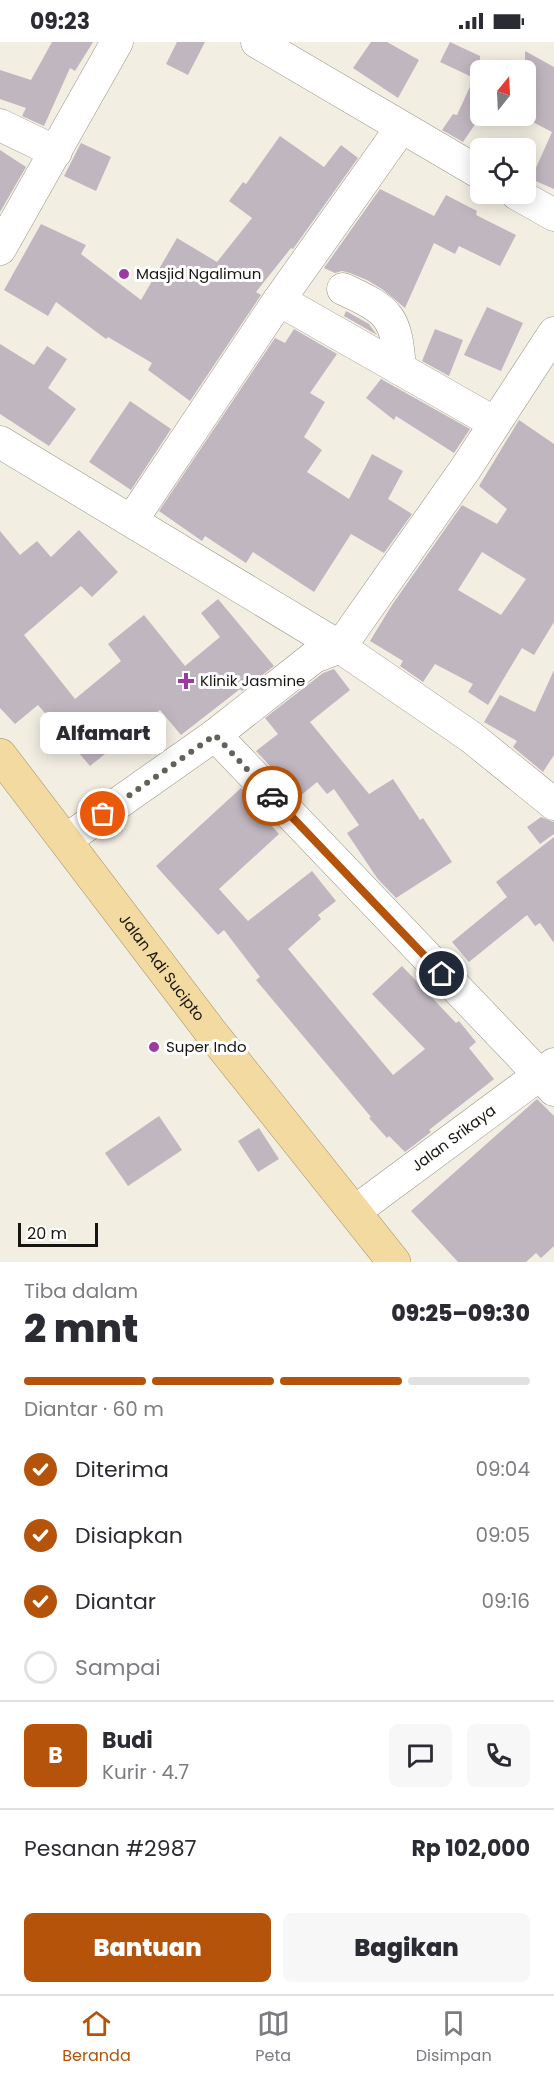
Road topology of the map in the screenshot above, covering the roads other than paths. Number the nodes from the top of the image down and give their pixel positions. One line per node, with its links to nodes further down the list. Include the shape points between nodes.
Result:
1 (117, 42): 5 (street)
2 (257, 42): 4 (street)
3 (0, 125): 5 (street)
4 (401, 128): 6 (street); 11 (street)
5 (56, 152): 9 (street)
6 (470, 167)
7 (535, 204): 8 (street)
8 (554, 215)
9 (0, 249)
10 (343, 289): 13 (street, via 373,304 389,319 397,336)
11 (279, 300): 13 (street); 16 (street)
12 (554, 333): 14 (street)
13 (400, 369): 14 (street)
14 (495, 423): 17 (street)
15 (0, 442): 16 (street)
16 (132, 520): 17 (street)
17 (340, 646): 18 (street, via 314,657); 20 (street, via 471,737)
18 (215, 735): 21 (street); 22 (street)
19 (0, 755): 21 (highway, Jalan Adi Sucipto)
20 (554, 804)
21 (66, 840): 23 (highway, Jalan Adi Sucipto, via 210,1031)
22 (549, 1077): 23 (street, Jalan Srikaya)
23 (354, 1212): 24 (highway, Jalan Adi Sucipto)
24 (394, 1262)

